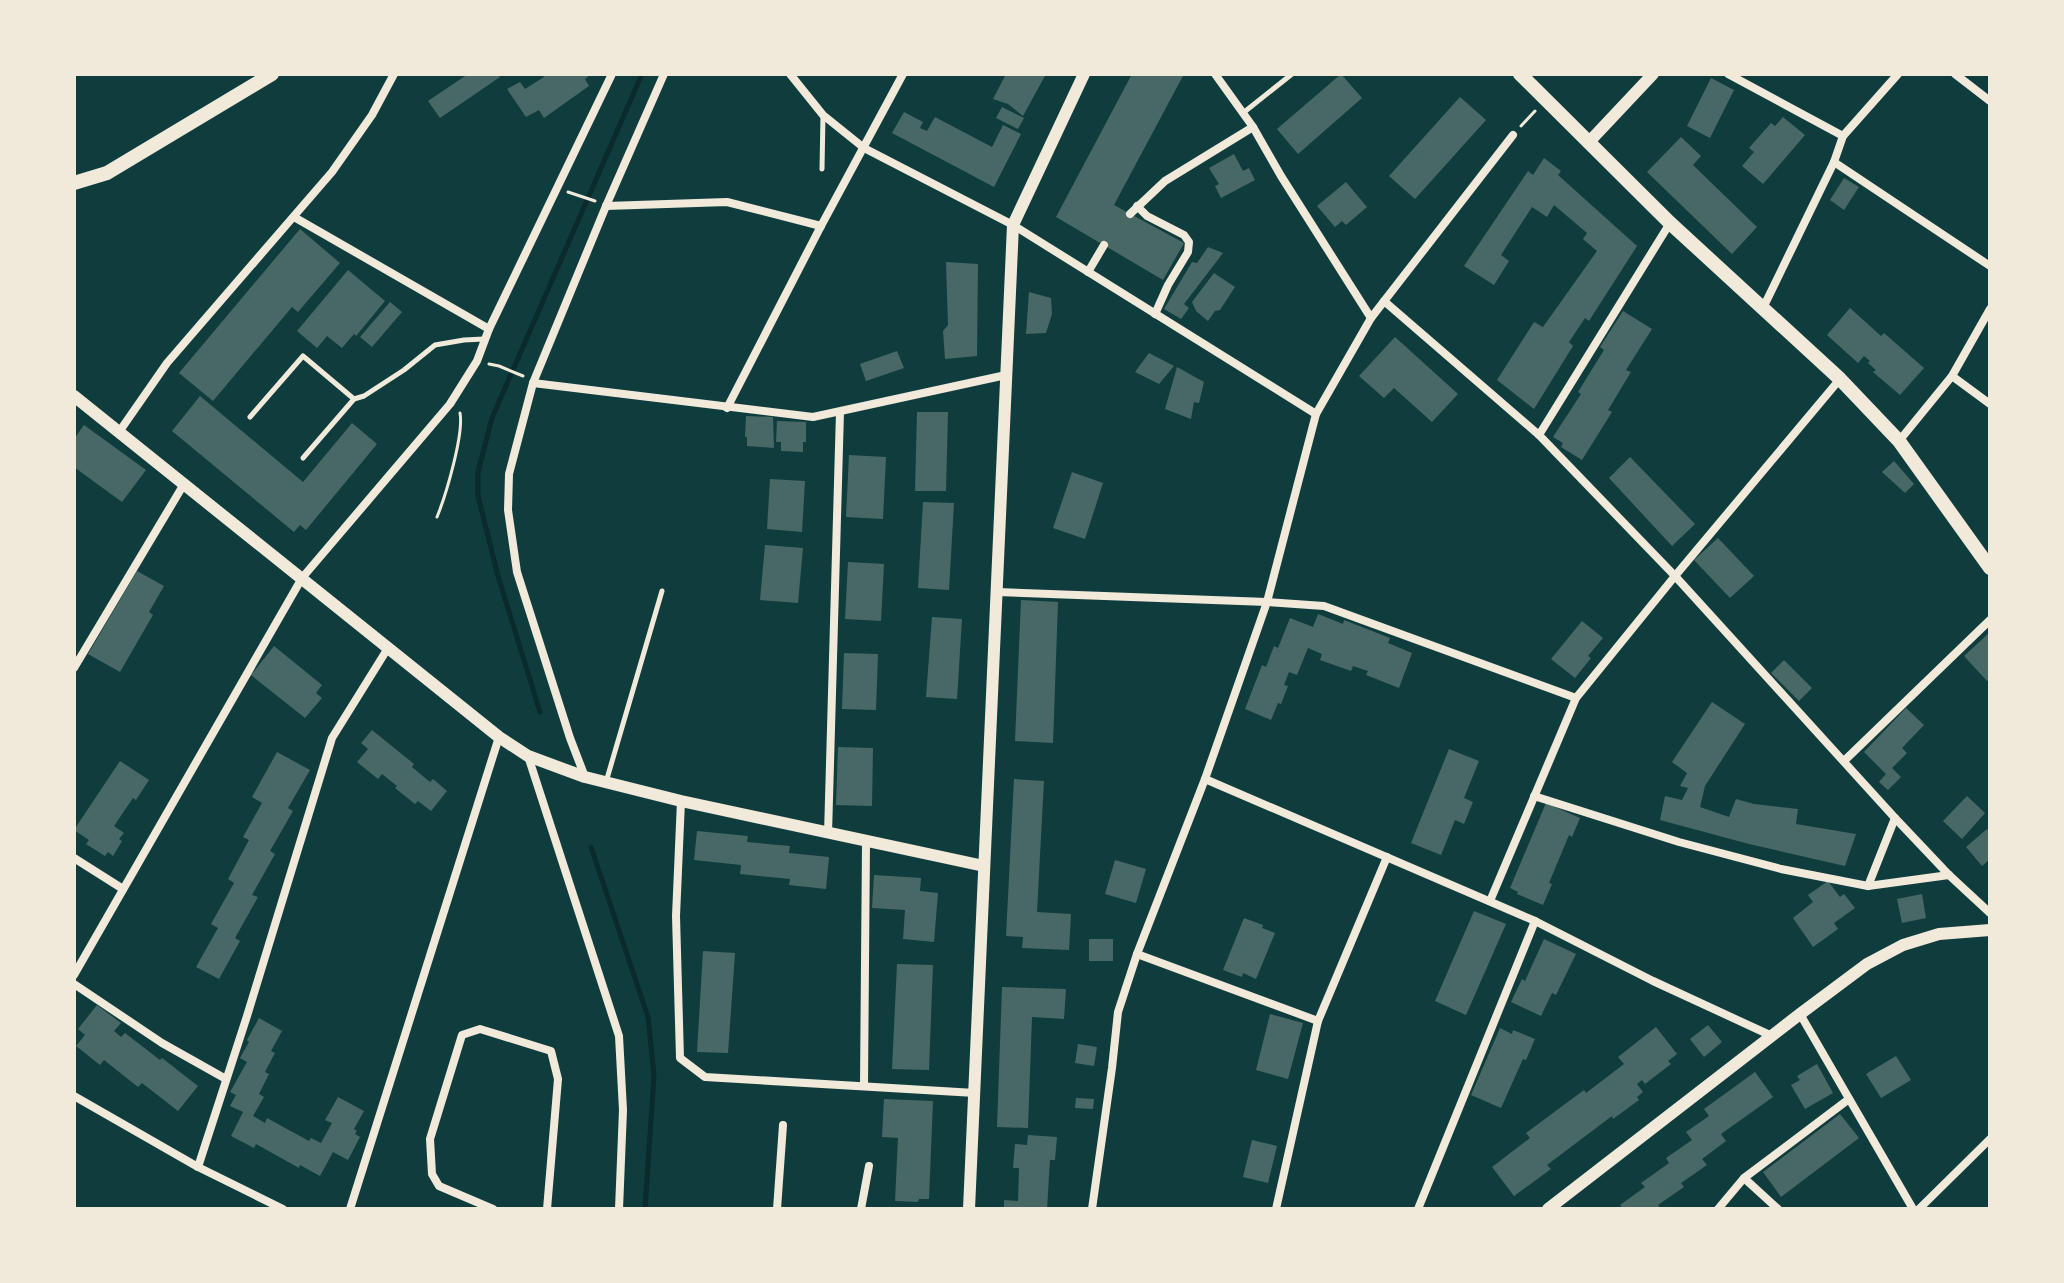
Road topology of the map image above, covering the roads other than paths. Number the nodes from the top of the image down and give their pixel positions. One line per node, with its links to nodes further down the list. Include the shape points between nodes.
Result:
1 (272, 74): 25 (main road, via 107,173)
2 (394, 74): 29 (street, via 372,115)
3 (612, 74): 41 (street)
4 (664, 74): 26 (street)
5 (790, 74): 17 (street)
6 (903, 74): 22 (street)
7 (1084, 74): 31 (street)
8 (1215, 74): 16 (street)
9 (1292, 74): 16 (lane)
10 (1520, 74): 21 (main road)
11 (1653, 74): 21 (street)
12 (1728, 74): 20 (street)
13 (1898, 74): 20 (street)
14 (1955, 74): 15 (street)
15 (1990, 101)
16 (1243, 113): 18 (street)
17 (823, 115): 22 (street); 24 (lane)
18 (1253, 127): 27 (street, via 1165,181); 40 (street)
19 (1513, 135): 36 (street)
20 (1843, 136): 23 (street)
21 (1589, 142): 30 (main road)
22 (864, 148): 31 (street); 32 (street)
23 (1834, 162): 34 (street); 37 (street)
24 (822, 169)
25 (74, 183)
26 (606, 206): 32 (street, via 727,202); 46 (street)
27 (1137, 206): 28 (street); 39 (street, via 1189,242)
28 (1130, 214)
29 (294, 217): 41 (street); 54 (street, via 167,363)
30 (1670, 223): 37 (main road); 55 (street)
31 (1013, 225): 35 (street); 43 (street)
32 (821, 226): 50 (street)
33 (1104, 245): 35 (street)
34 (1990, 266)
35 (1088, 272): 39 (street)
36 (1384, 301): 40 (street); 55 (street)
37 (1762, 309): 45 (main road)
38 (1990, 309): 44 (street)
39 (1155, 314): 52 (street)
40 (1371, 318): 52 (street)
41 (489, 329): 42 (street)
42 (485, 339): 47 (lane, via 435,345); 61 (street, via 450,404)
43 (1006, 375): 51 (street); 63 (street)
44 (1952, 376): 49 (street); 56 (street)
45 (1840, 379): 56 (main road); 60 (street)
46 (533, 383): 50 (street); 72 (street, via 509,474 512,542 535,631)
47 (354, 399): 53 (lane, via 303,356); 57 (lane)
48 (76, 401): 54 (street)
49 (1990, 404)
50 (727, 408): 51 (street, via 813,417)
51 (840, 412): 78 (street)
52 (1316, 414): 64 (street)
53 (250, 417)
54 (119, 432): 58 (street)
55 (1539, 435): 60 (street)
56 (1899, 441): 59 (main road)
57 (303, 458)
58 (184, 484): 61 (street); 67 (street)
59 (1990, 568)
60 (1675, 576): 68 (street); 71 (street)
61 (302, 578): 66 (street); 85 (street)
62 (662, 591): 74 (lane)
63 (997, 592): 64 (street); 82 (street)
64 (1267, 602): 68 (street, via 1324,606); 73 (street)
65 (1990, 620): 71 (street)
66 (388, 648): 69 (street); 96 (street, via 332,738)
67 (74, 668)
68 (1576, 698): 75 (street)
69 (499, 737): 70 (street); 107 (street)
70 (528, 756): 72 (street); 110 (street, via 619,1036)
71 (1844, 761): 77 (street)
72 (585, 777): 74 (street)
73 (1205, 779): 80 (street); 90 (street)
74 (606, 782): 76 (street)
75 (1534, 796): 84 (street, via 1693,846); 86 (street)
76 (681, 801): 78 (street); 97 (street, via 676,916 680,1058 705,1077)
77 (1895, 818): 83 (street); 84 (street)
78 (828, 834): 79 (street)
79 (866, 842): 82 (street); 97 (street)
80 (1387, 857): 86 (street); 94 (street)
81 (74, 858): 85 (street)
82 (984, 866): 98 (street)
83 (1949, 875): 84 (street); 87 (street)
84 (1868, 886)
85 (123, 889): 91 (street)
86 (1490, 901): 88 (street)
87 (1990, 913)
88 (1535, 921): 95 (street); 116 (street)
89 (1990, 930): 93 (street, via 1939,934 1903,945 1867,964)
90 (1137, 954): 94 (street); 114 (street, via 1118,1012)
91 (74, 975)
92 (74, 984): 96 (street)
93 (1800, 1014): 95 (street); 100 (street)
94 (1318, 1021): 115 (street)
95 (1772, 1036): 117 (street)
96 (226, 1079): 104 (street)
97 (864, 1086): 98 (street)
98 (975, 1093): 113 (street)
99 (74, 1096): 104 (street)
100 (1849, 1099): 105 (street); 120 (street)
101 (783, 1125): 111 (street)
102 (1990, 1139): 120 (street)
103 (869, 1166): 112 (street)
104 (198, 1167): 106 (street)
105 (1744, 1178): 118 (street); 119 (street)
106 (283, 1209)
107 (350, 1209)
108 (493, 1209): 109 (street, via 439,1186 432,1174 430,1139 462,1035 480,1029 551,1051 558,1079)
109 (547, 1209)
110 (619, 1209)
111 (777, 1209)
112 (861, 1209)
113 (969, 1209)
114 (1092, 1209)
115 (1276, 1209)
116 (1418, 1209)
117 (1548, 1209)
118 (1718, 1209)
119 (1778, 1209)
120 (1916, 1209)

